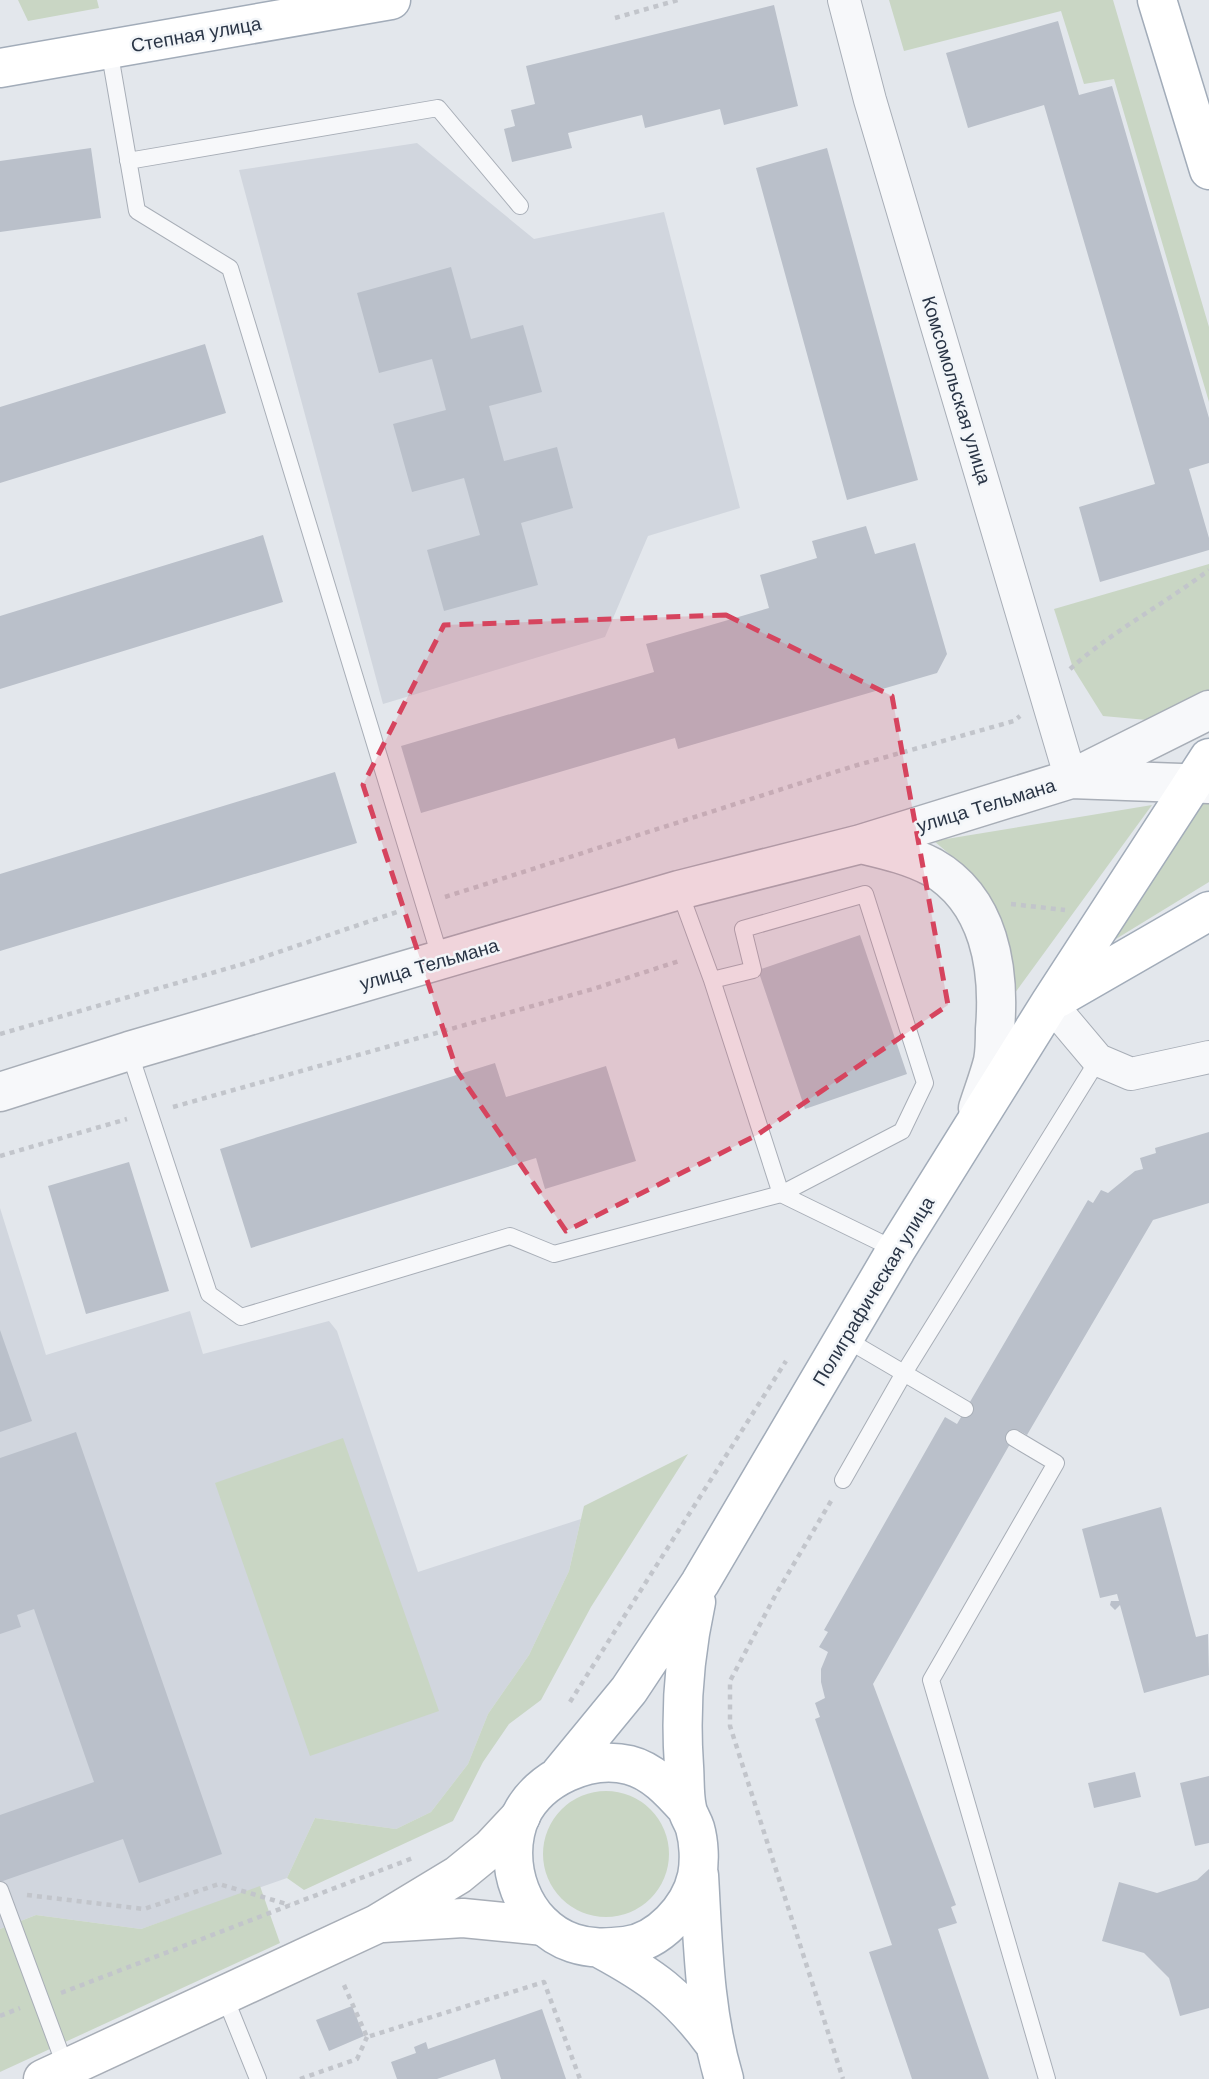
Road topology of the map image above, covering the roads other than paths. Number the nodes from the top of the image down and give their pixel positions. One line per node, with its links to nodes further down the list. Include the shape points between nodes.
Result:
1 (391, 0): 4 (main road, Степная улица)
2 (844, 0): 11 (street, Комсомольская улица)
3 (1157, 0): 7 (main road)
4 (109, 49): 5 (main road, Степная улица); 6 (lane)
5 (0, 68)
6 (128, 161): 8 (lane, via 438,108); 15 (lane, via 137,211 230,268)
7 (1209, 170)
8 (520, 206)
9 (1209, 710): 11 (street, улица Тельмана)
10 (1203, 775): 11 (street, улица Тельмана); 17 (main road, Полиграфическая улица)
11 (1071, 779): 12 (street, улица Тельмана)
12 (861, 844): 13 (street, улица Тельмана); 22 (street, улица Тельмана, via 906,854 935,869 967,897 987,933 997,1006 993,1059)
13 (679, 890): 15 (street, улица Тельмана); 16 (lane)
14 (1209, 911): 17 (main road, Полиграфическая улица)
15 (441, 960): 18 (street, улица Тельмана)
16 (712, 980): 23 (lane); 23 (lane, via 753,970 743,929 865,894 925,1083 902,1132)
17 (1050, 1003): 20 (street); 22 (main road, Полиграфическая улица)
18 (129, 1051): 21 (street, улица Тельмана); 23 (lane, via 209,1294 241,1317 510,1236 554,1254)
19 (1209, 1056): 20 (street, via 1131,1074)
20 (1098, 1060): 26 (lane)
21 (0, 1092)
22 (969, 1135): 24 (main road, Полиграфическая улица)
23 (781, 1194): 24 (lane)
24 (896, 1250): 25 (main road, Полиграфическая улица)
25 (844, 1338): 26 (lane); 30 (main road, Полиграфическая улица)
26 (904, 1373): 27 (lane); 29 (lane)
27 (965, 1409)
28 (1014, 1438): 43 (lane, via 1056,1463 931,1681)
29 (843, 1480)
30 (700, 1583): 31 (main road, Полиграфическая улица, via 629,1690); 32 (main road, Полиграфическая улица, via 686,1646 682,1701)
31 (560, 1774): 32 (main road, Полиграфическая улица, via 597,1763 629,1765 666,1784); 33 (main road, Полиграфическая улица, via 535,1795)
32 (687, 1809): 34 (main road, Полиграфическая улица)
33 (521, 1816): 36 (main road, via 491,1849 458,1875); 37 (main road, Полиграфическая улица, via 513,1847 516,1881 529,1910)
34 (699, 1863): 38 (main road, Полиграфическая улица, via 682,1909 660,1932 634,1945); 40 (main road, Полиграфическая улица, via 703,1965)
35 (3, 1897): 41 (lane, via 41,2000)
36 (377, 1924): 37 (main road, via 463,1917); 39 (main road)
37 (544, 1926): 38 (main road, Полиграфическая улица, via 571,1943)
38 (601, 1949): 40 (main road, Полиграфическая улица, via 667,1990 691,2013)
39 (224, 1995): 41 (main road); 42 (lane)
40 (719, 2061)
41 (54, 2073)
42 (252, 2077)
43 (1046, 2079)

